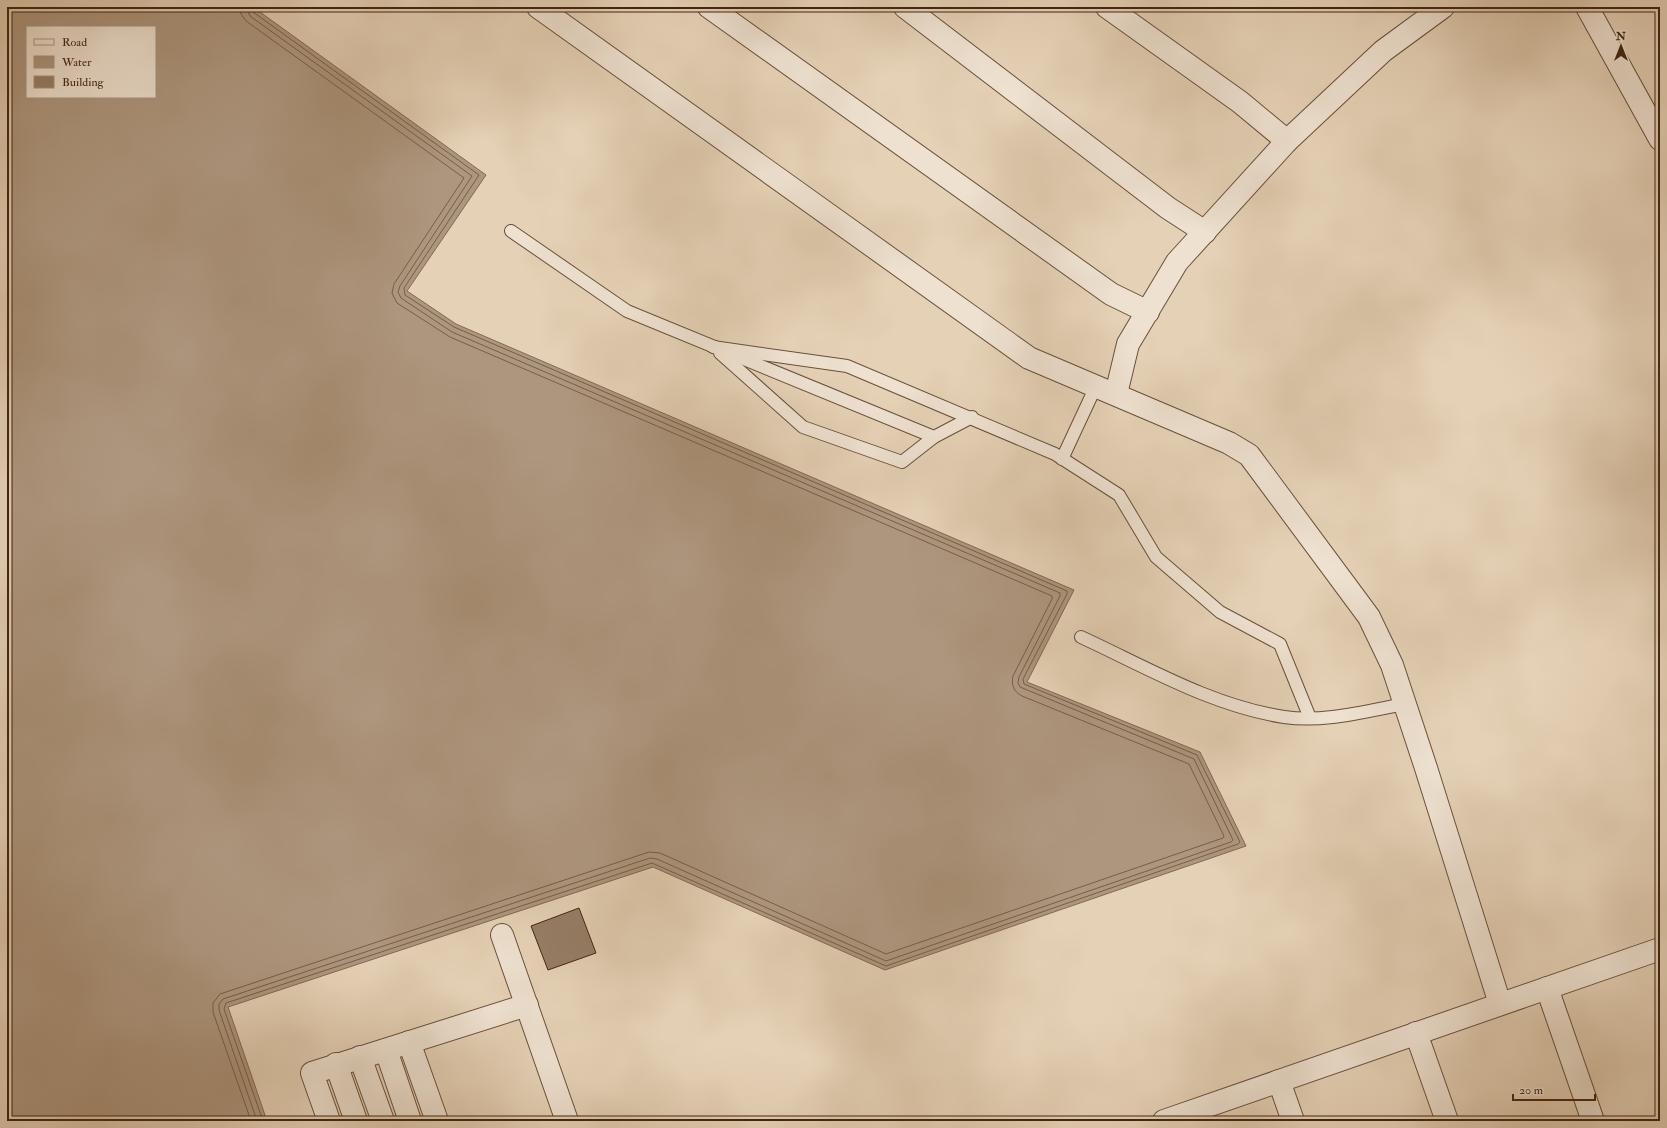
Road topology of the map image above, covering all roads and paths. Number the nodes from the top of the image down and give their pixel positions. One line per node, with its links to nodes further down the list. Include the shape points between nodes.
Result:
1 (538, 7): 13 (street, via 1029,358)
2 (710, 7): 11 (street, via 1111,294)
3 (905, 7): 10 (street, via 1168,208)
4 (1107, 7): 8 (street, via 1240,102)
5 (1587, 7): 7 (street)
6 (1431, 10): 8 (street)
7 (1660, 139)
8 (1287, 141): 10 (street)
9 (511, 231): 12 (lane, via 627,311)
10 (1205, 232): 11 (street, via 1177,262)
11 (1148, 312): 14 (street, via 1128,344)
12 (713, 347): 15 (lane, via 847,366); 16 (lane); 16 (lane, via 803,427 902,462)
13 (1096, 386): 14 (street); 17 (lane)
14 (1116, 394): 19 (street, via 1229,443 1249,455 1369,618 1392,666)
15 (972, 417): 16 (lane); 17 (lane)
16 (934, 437)
17 (1062, 459): 20 (lane, via 1119,496 1156,557 1214,607 1280,644)
18 (1081, 637): 20 (lane, via 1223,703 1285,717)
19 (1405, 704): 20 (lane); 24 (street)
20 (1310, 718)
21 (502, 935): 25 (street)
22 (1660, 949): 23 (street)
23 (1547, 988): 24 (street); 41 (street)
24 (1500, 1004): 26 (street)
25 (526, 1005): 27 (street); 37 (street)
26 (1416, 1033): 31 (street); 40 (street)
27 (409, 1042): 28 (street); 36 (street)
28 (386, 1050): 29 (street); 35 (street)
29 (360, 1057): 30 (street); 34 (street)
30 (336, 1064): 32 (street, via 312,1073); 33 (street)
31 (1279, 1081): 38 (street); 39 (street)
32 (329, 1121)
33 (356, 1121)
34 (383, 1121)
35 (410, 1121)
36 (437, 1121)
37 (567, 1121)
38 (1164, 1121)
39 (1293, 1121)
40 (1447, 1121)
41 (1593, 1121)

